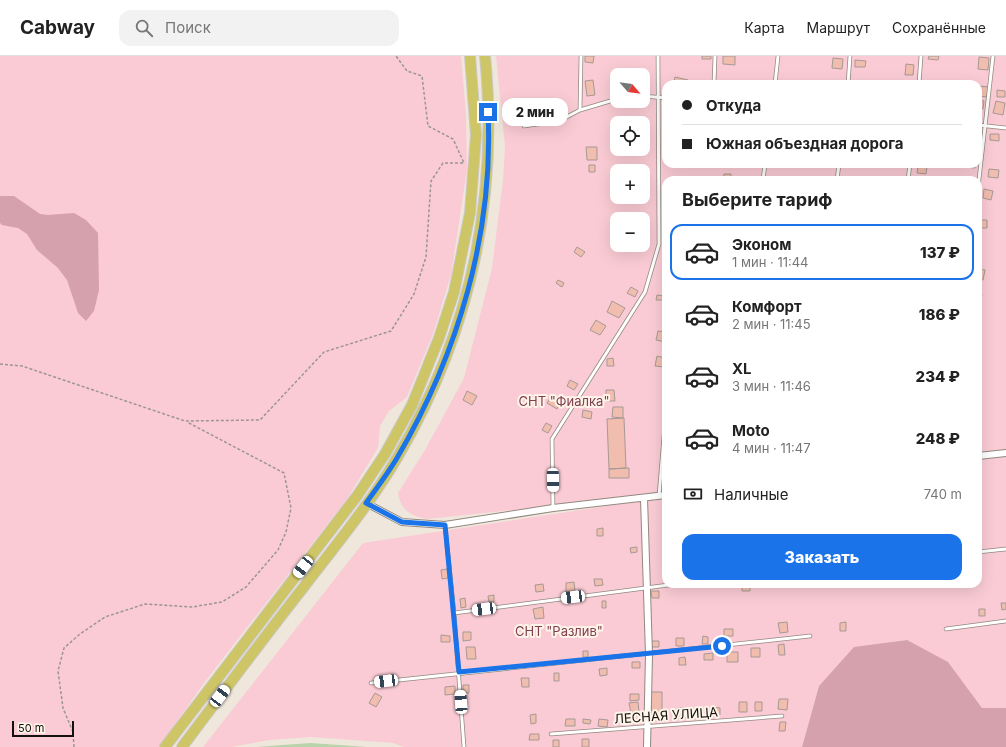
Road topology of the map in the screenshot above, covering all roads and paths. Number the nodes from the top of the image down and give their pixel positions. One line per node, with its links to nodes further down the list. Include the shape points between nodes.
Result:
1 (396, 56): 25 (path, via 407,71 422,76 428,126 453,139 464,163 443,162 432,181 426,257 414,294 391,331 324,352 260,420)
2 (470, 56): 29 (main road, via 476,135 470,213 454,292 412,405)
3 (485, 56): 30 (main road, via 487,168 472,279 454,336 422,411 396,459)
4 (581, 56): 19 (lane)
5 (658, 56): 16 (lane)
6 (715, 56): 11 (lane)
7 (778, 56): 12 (lane)
8 (850, 56): 13 (lane)
9 (921, 56): 14 (lane)
10 (993, 56): 21 (lane)
11 (714, 80)
12 (775, 80)
13 (848, 80)
14 (919, 80)
15 (650, 96): 16 (lane)
16 (659, 97): 17 (lane); 36 (lane, via 659,244 645,292 552,439)
17 (662, 97)
18 (610, 101): 19 (lane)
19 (580, 110): 20 (lane, via 559,121)
20 (524, 126)
21 (984, 126): 22 (lane); 23 (lane)
22 (1006, 128)
23 (982, 147)
24 (0, 364): 25 (path, via 22,366)
25 (185, 421): 52 (path, via 284,473 291,508 286,532 278,550 246,587 222,602 192,607 145,604 105,617 64,648 58,670 63,708 73,732)
26 (1006, 453): 27 (street)
27 (982, 456)
28 (662, 460): 32 (lane)
29 (364, 486): 30 (main road); 31 (main road)
30 (373, 492): 35 (main road)
31 (357, 496): 35 (main road); 53 (main road)
32 (659, 496): 33 (street); 34 (street)
33 (662, 496)
34 (644, 498): 36 (street); 41 (street)
35 (366, 503): 37 (street, via 402,522); 54 (main road)
36 (553, 508): 37 (street)
37 (445, 525): 42 (lane)
38 (1006, 549): 39 (lane)
39 (982, 552)
40 (662, 586): 41 (lane)
41 (648, 587): 42 (lane); 46 (street)
42 (454, 613): 47 (lane)
43 (1006, 621): 44 (lane)
44 (946, 629)
45 (810, 636): 46 (lane)
46 (649, 654): 47 (lane); 50 (street)
47 (459, 672): 48 (lane); 55 (lane)
48 (371, 683)
49 (782, 716): 50 (lane, ЛЕСНАЯ УЛИЦА)
50 (647, 727): 51 (lane, ЛЕСНАЯ УЛИЦА); 56 (street)
51 (551, 734)
52 (74, 747)
53 (165, 747)
54 (182, 747)
55 (464, 747)
56 (647, 747)

